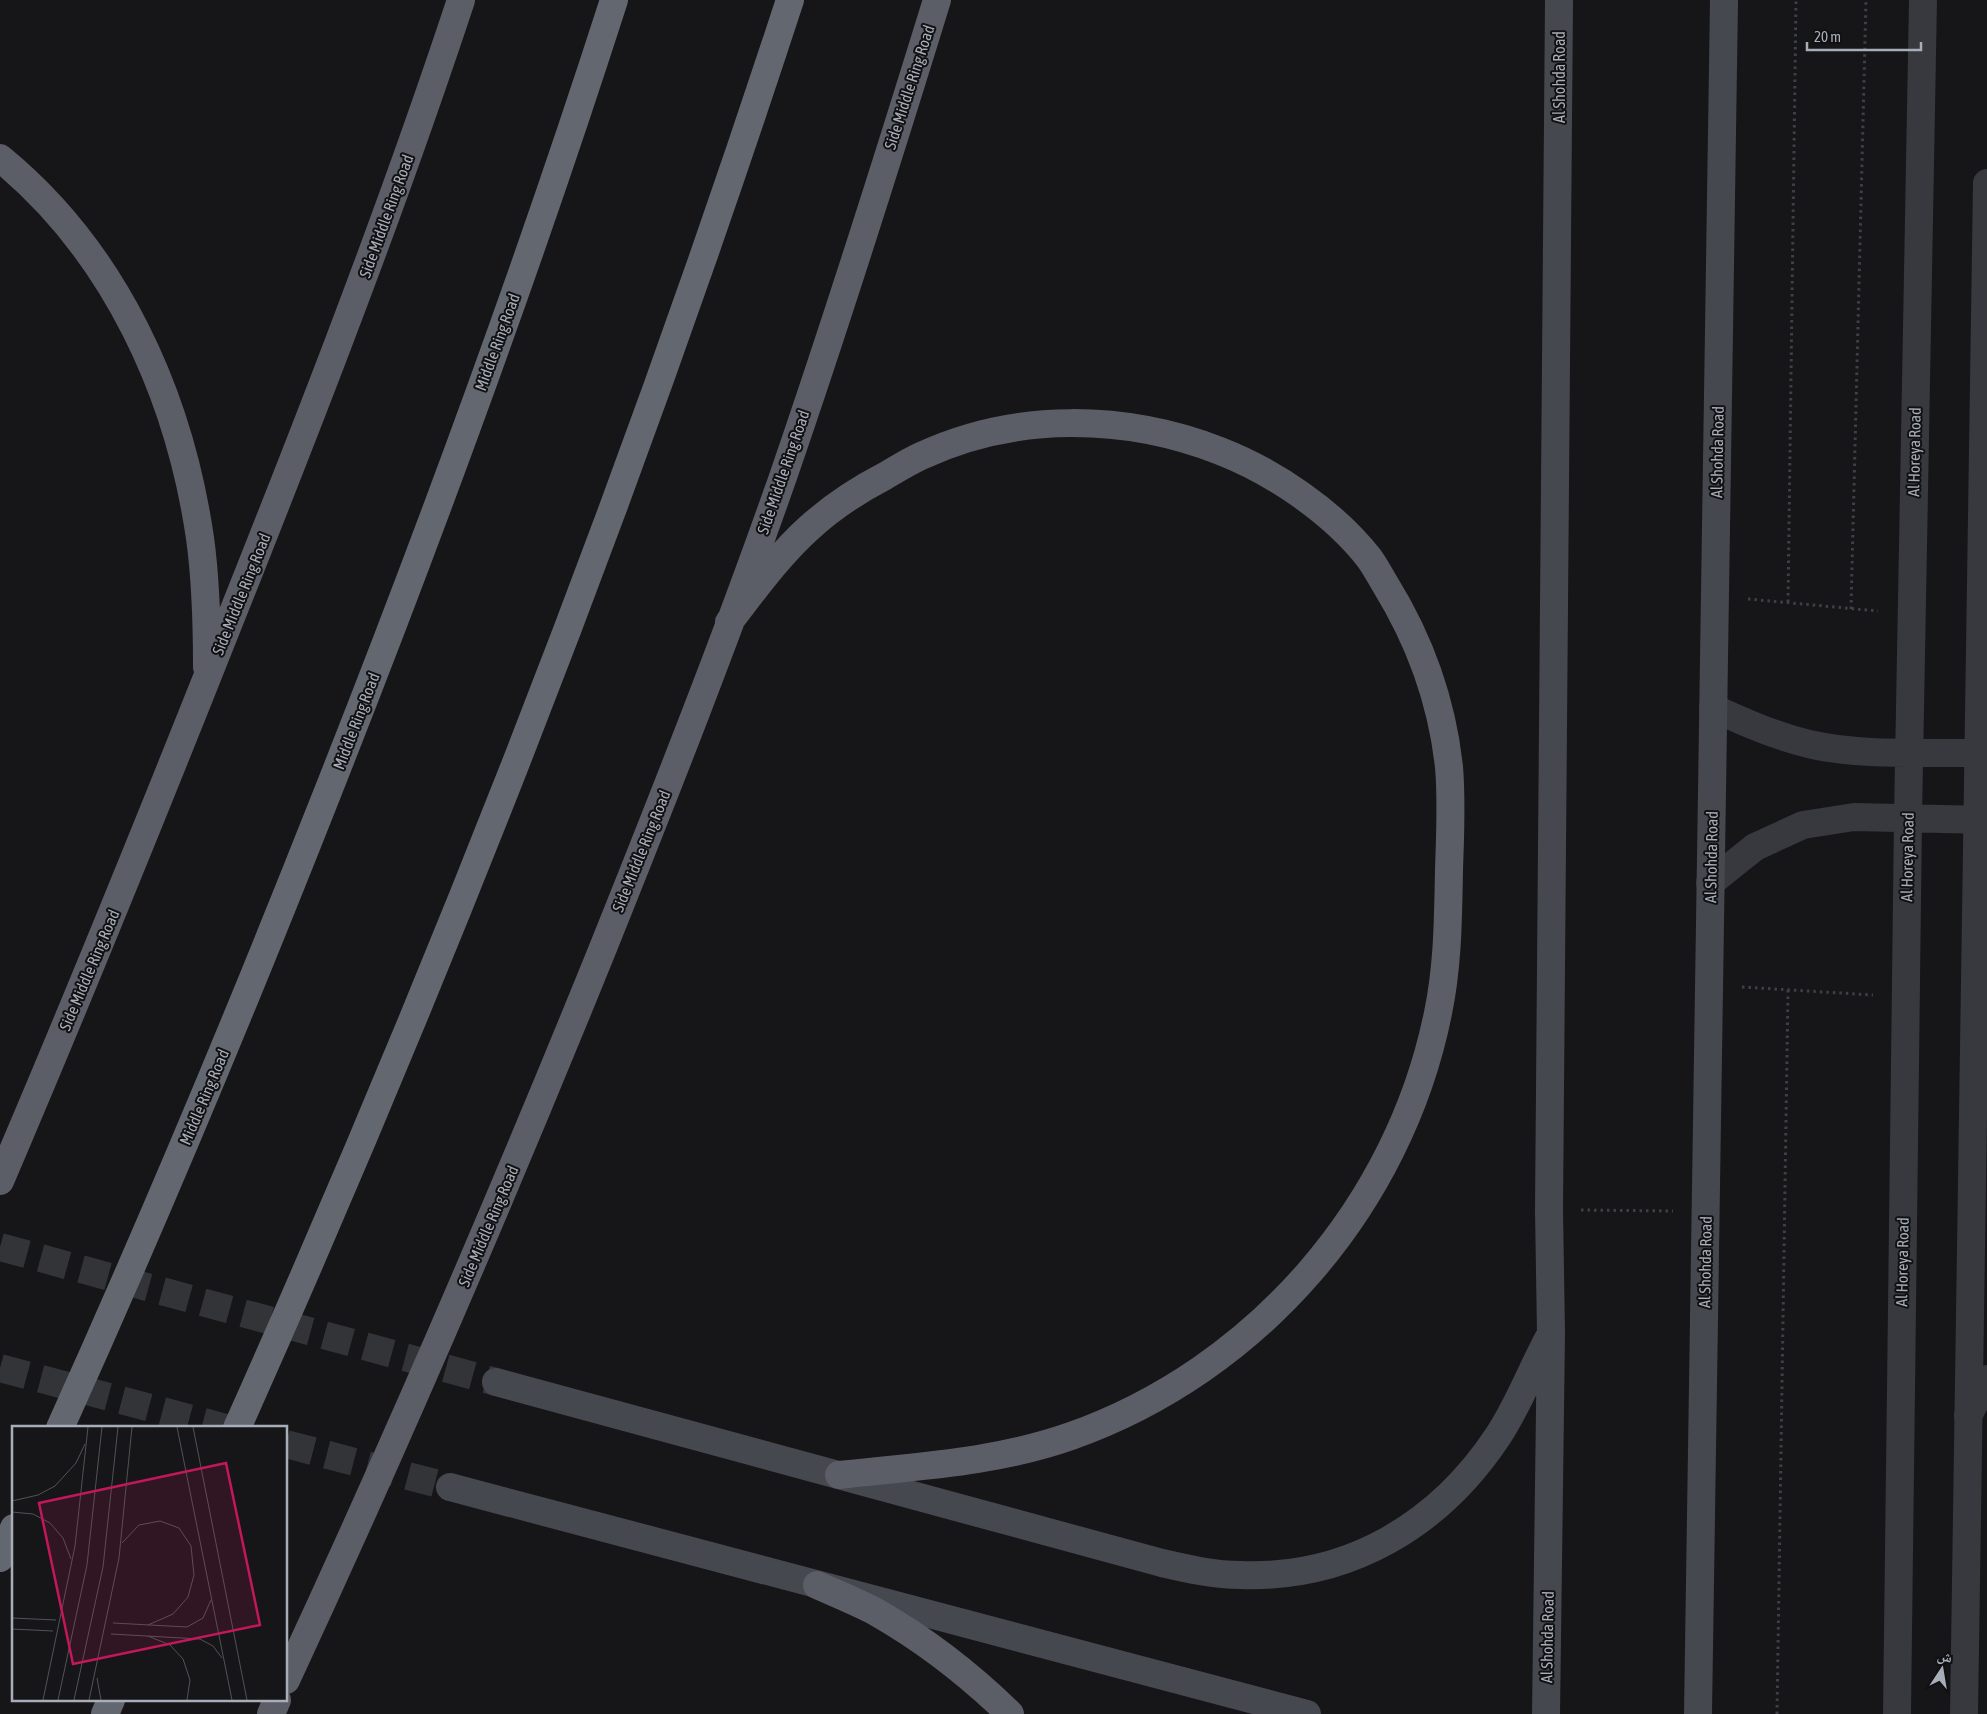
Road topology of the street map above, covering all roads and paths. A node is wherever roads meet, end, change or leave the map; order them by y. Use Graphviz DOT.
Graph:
graph roads {
  1 [pos="461,0"];
  2 [pos="614,0"];
  3 [pos="790,0"];
  4 [pos="937,0"];
  5 [pos="1559,0"];
  6 [pos="1724,0"];
  7 [pos="1796,0"];
  8 [pos="1866,0"];
  9 [pos="1923,0"];
  10 [pos="0,158"];
  11 [pos="1987,183"];
  12 [pos="1987,203"];
  13 [pos="1984,540"];
  14 [pos="1715,596"];
  15 [pos="1788,602"];
  16 [pos="1851,609"];
  17 [pos="1912,614"];
  18 [pos="729,622"];
  19 [pos="207,678"];
  20 [pos="1713,708"];
  21 [pos="1909,752"];
  22 [pos="1982,753"];
  23 [pos="1908,818"];
  24 [pos="1981,820"];
  25 [pos="1710,883"];
  26 [pos="1709,985"];
  27 [pos="1788,990"];
  28 [pos="1906,997"];
  29 [pos="1980,1030"];
  30 [pos="0,1181"];
  31 [pos="1549,1210"];
  32 [pos="1706,1211"];
  33 [pos="1551,1333"];
  34 [pos="1987,1379"];
  35 [pos="496,1382"];
  36 [pos="1968,1416"];
  37 [pos="61,1426"];
  38 [pos="238,1426"];
  39 [pos="839,1475"];
  40 [pos="450,1487"];
  41 [pos="12,1532"];
  42 [pos="0,1558"];
  43 [pos="817,1585"];
  44 [pos="288,1676"];
  45 [pos="111,1702"];
  46 [pos="276,1702"];
  47 [pos="105,1714"];
  48 [pos="271,1714"];
  49 [pos="1010,1714"];
  50 [pos="1307,1714"];
  51 [pos="1546,1714"];
  52 [pos="1698,1714"];
  53 [pos="1777,1714"];
  54 [pos="1897,1714"];
  55 [pos="1964,1714"];
  1 -- 19 [label="highway, Side Middle Ring Road"];
  2 -- 37 [label="highway, Middle Ring Road"];
  3 -- 38 [label="highway"];
  4 -- 18 [label="highway, Side Middle Ring Road"];
  5 -- 31 [label="main road, Al Shohda Road"];
  6 -- 14 [label="main road, Al Shohda Road"];
  7 -- 15 [label="path"];
  8 -- 16 [label="path"];
  9 -- 17 [label="street, Al Horeya Road"];
  10 -- 19 [label="highway"];
  11 -- 12 [label="street"];
  12 -- 13 [label="street"];
  13 -- 22 [label="street"];
  14 -- 15 [label="path"];
  14 -- 20 [label="main road, Al Shohda Road"];
  15 -- 16 [label="path"];
  16 -- 17 [label="path"];
  17 -- 21 [label="street, Al Horeya Road"];
  18 -- 39 [label="highway"];
  18 -- 44 [label="highway, Side Middle Ring Road"];
  19 -- 30 [label="highway, Side Middle Ring Road"];
  20 -- 21 [label="street"];
  20 -- 25 [label="main road, Al Shohda Road"];
  21 -- 22 [label="street"];
  21 -- 23 [label="street, Al Horeya Road"];
  22 -- 24 [label="street"];
  23 -- 24 [label="street"];
  23 -- 25 [label="street"];
  23 -- 28 [label="street, Al Horeya Road"];
  24 -- 29 [label="street"];
  25 -- 26 [label="main road, Al Shohda Road"];
  26 -- 27 [label="path"];
  26 -- 32 [label="main road, Al Shohda Road"];
  27 -- 28 [label="path"];
  27 -- 53 [label="path"];
  28 -- 54 [label="street, Al Horeya Road"];
  29 -- 36 [label="street"];
  31 -- 32 [label="path"];
  31 -- 33 [label="main road, Al Shohda Road"];
  32 -- 52 [label="main road, Al Shohda Road"];
  33 -- 39 [label="main road"];
  33 -- 51 [label="main road, Al Shohda Road"];
  34 -- 36 [label="street"];
  35 -- 39 [label="main road"];
  36 -- 55 [label="street"];
  40 -- 43 [label="main road"];
  41 -- 42 [label="highway"];
  43 -- 49 [label="highway"];
  43 -- 50 [label="main road"];
  45 -- 47 [label="highway"];
  46 -- 48 [label="highway"];
}
